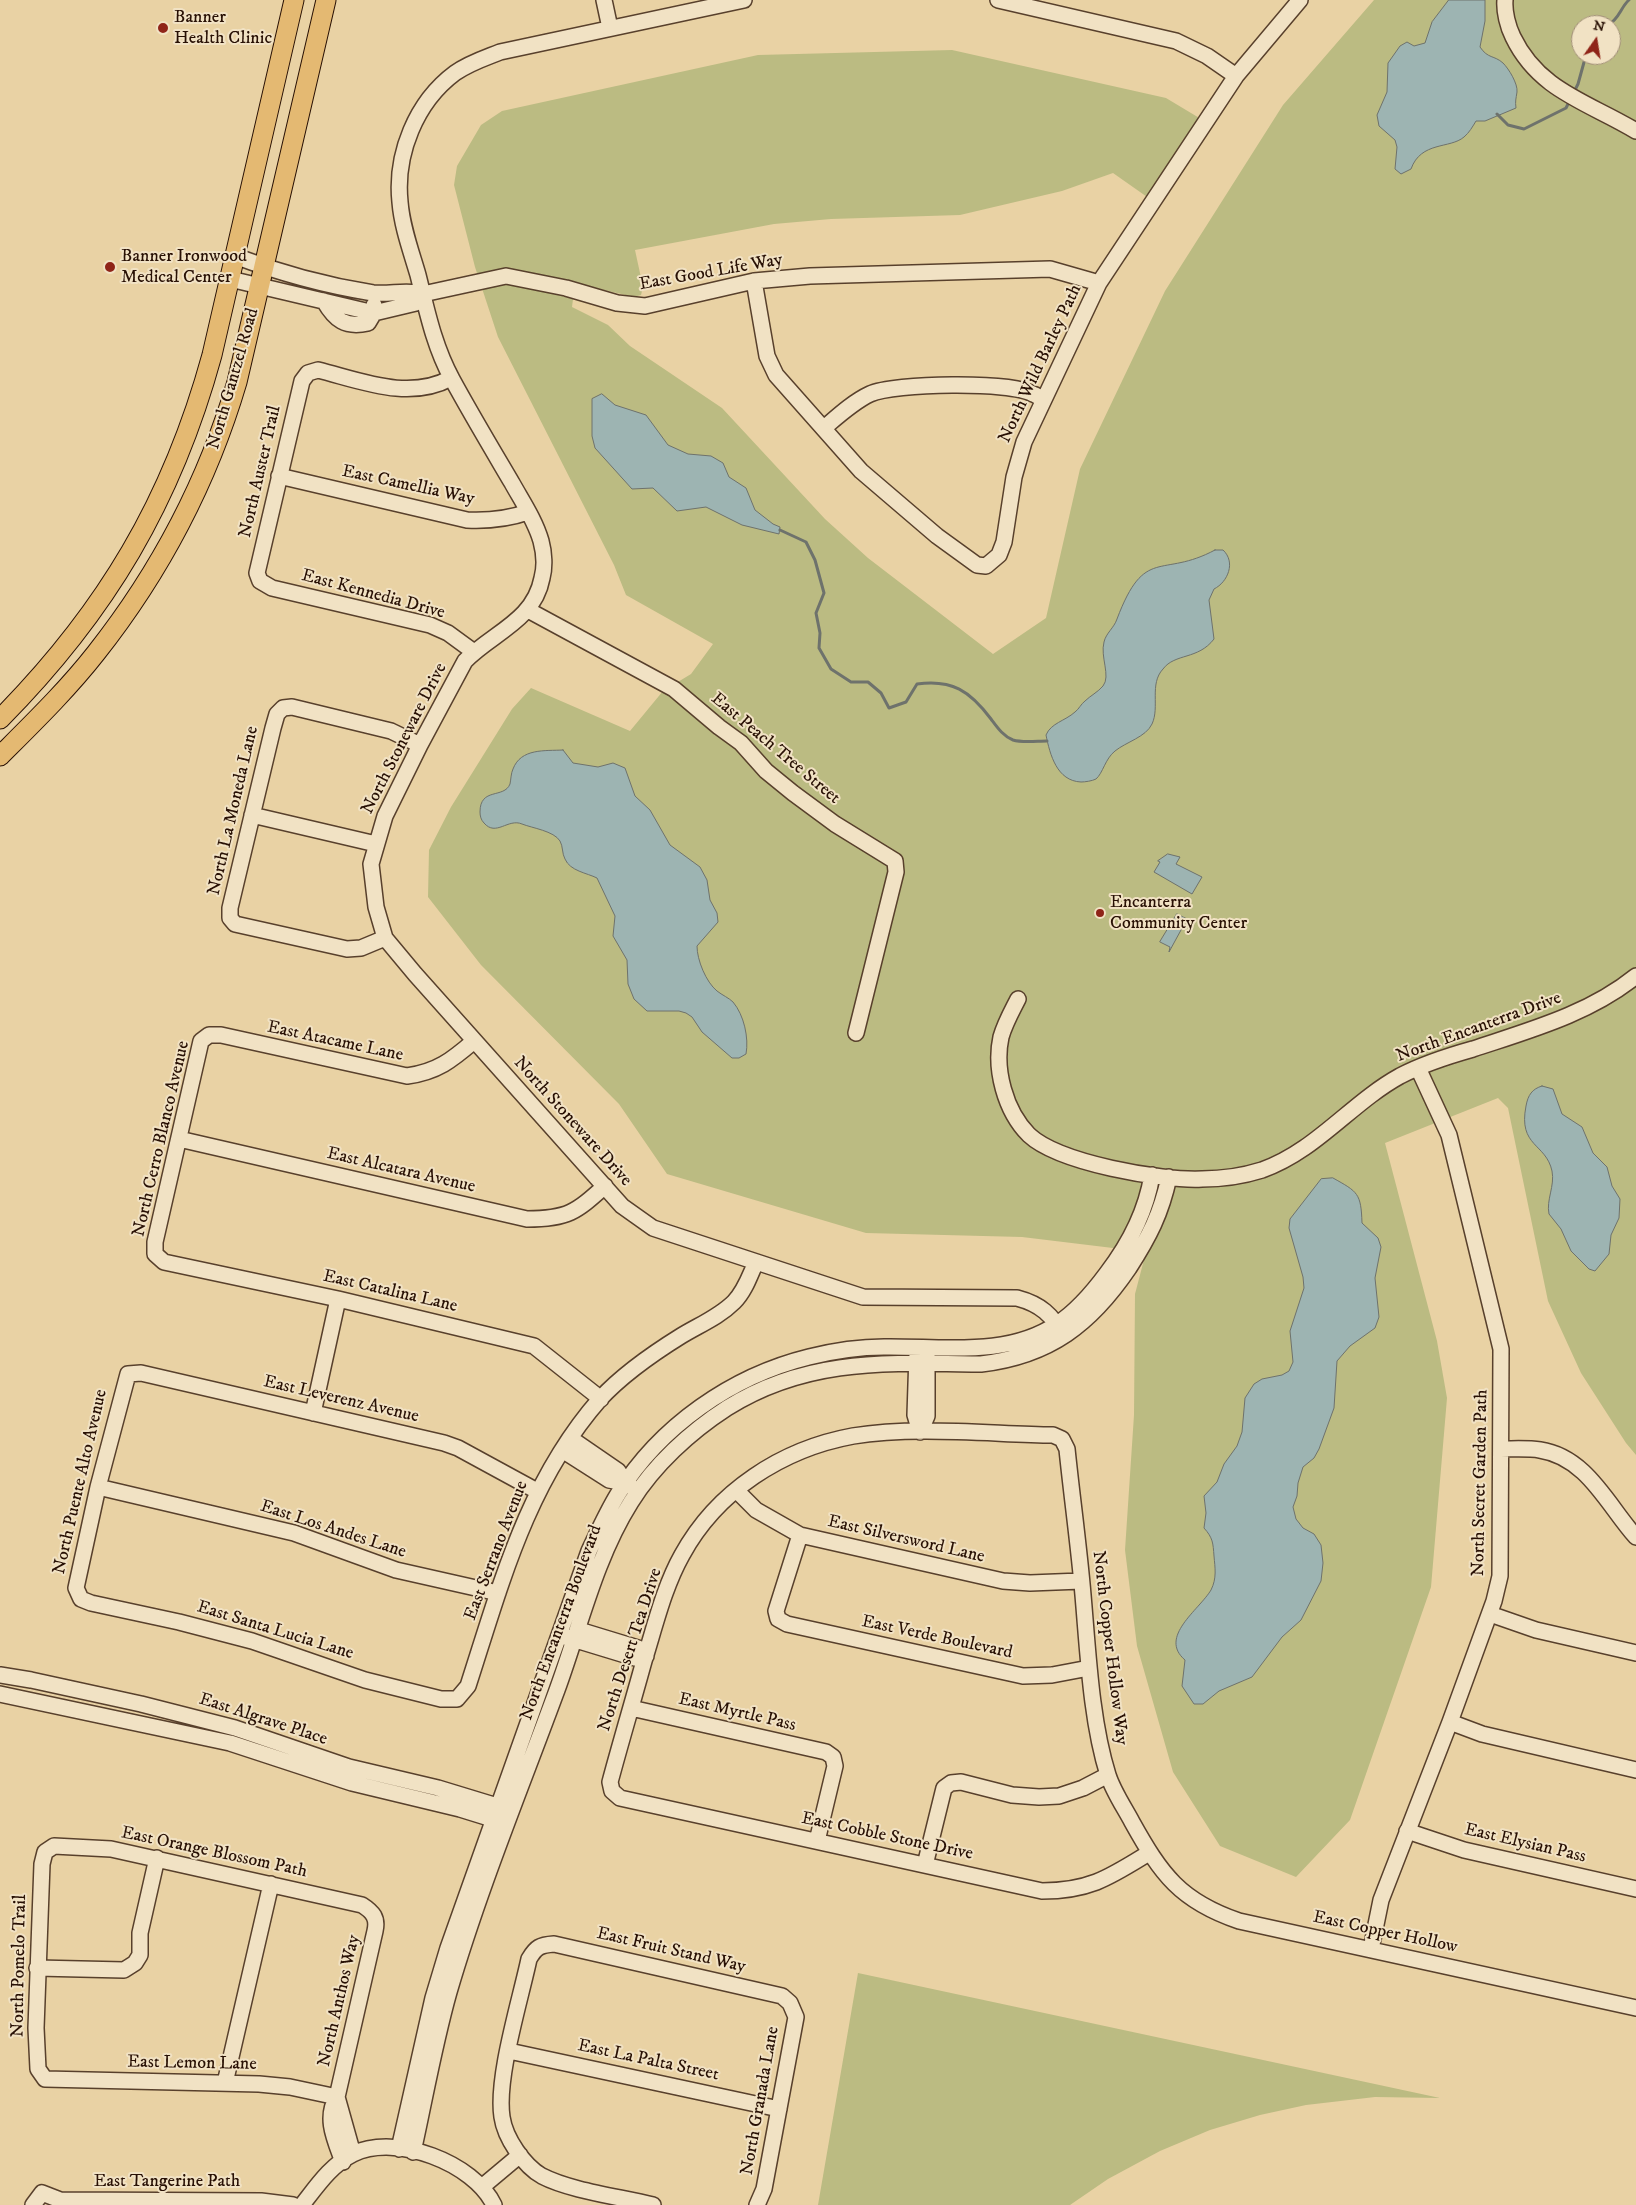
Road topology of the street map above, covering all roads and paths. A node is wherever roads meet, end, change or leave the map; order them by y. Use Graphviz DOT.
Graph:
graph roads {
  1 [pos="294,0"];
  2 [pos="326,0"];
  3 [pos="604,0"];
  4 [pos="744,0"];
  5 [pos="998,0"];
  6 [pos="1300,0"];
  7 [pos="1505,0"];
  8 [pos="1038,4"];
  9 [pos="610,28"];
  10 [pos="1236,76"];
  11 [pos="1636,131"];
  12 [pos="235,256"];
  13 [pos="262,276"];
  14 [pos="230,278"];
  15 [pos="754,281"];
  16 [pos="1099,283"];
  17 [pos="374,293"];
  18 [pos="422,294"];
  19 [pos="374,313"];
  20 [pos="451,378"];
  21 [pos="1042,401"];
  22 [pos="824,428"];
  23 [pos="279,476"];
  24 [pos="528,512"];
  25 [pos="260,581"];
  26 [pos="528,610"];
  27 [pos="474,652"];
  28 [pos="0,719"];
  29 [pos="420,745"];
  30 [pos="0,756"];
  31 [pos="252,815"];
  32 [pos="376,844"];
  33 [pos="385,938"];
  34 [pos="1636,976"];
  35 [pos="1018,999"];
  36 [pos="856,1033"];
  37 [pos="209,1035"];
  38 [pos="474,1041"];
  39 [pos="1418,1068"];
  40 [pos="179,1139"];
  41 [pos="1152,1175"];
  42 [pos="1169,1178"];
  43 [pos="605,1186"];
  44 [pos="155,1254"];
  45 [pos="756,1262"];
  46 [pos="338,1299"];
  47 [pos="1060,1330"];
  48 [pos="922,1348"];
  49 [pos="922,1364"];
  50 [pos="128,1374"];
  51 [pos="601,1399"];
  52 [pos="313,1413"];
  53 [pos="920,1432"];
  54 [pos="1062,1439"];
  55 [pos="566,1444"];
  56 [pos="1501,1449"];
  57 [pos="98,1487"];
  58 [pos="632,1487"];
  59 [pos="736,1490"];
  60 [pos="537,1491"];
  61 [pos="800,1535"];
  62 [pos="1636,1537"];
  63 [pos="1081,1581"];
  64 [pos="498,1593"];
  65 [pos="81,1600"];
  66 [pos="1490,1614"];
  67 [pos="562,1630"];
  68 [pos="577,1635"];
  69 [pos="1636,1653"];
  70 [pos="646,1656"];
  71 [pos="1089,1668"];
  72 [pos="0,1675"];
  73 [pos="0,1694"];
  74 [pos="109,1697"];
  75 [pos="457,1699"];
  76 [pos="631,1708"];
  77 [pos="106,1719"];
  78 [pos="1450,1722"];
  79 [pos="1636,1770"];
  80 [pos="1108,1775"];
  81 [pos="612,1791"];
  82 [pos="503,1815"];
  83 [pos="1407,1831"];
  84 [pos="817,1841"];
  85 [pos="45,1852"];
  86 [pos="1149,1853"];
  87 [pos="157,1858"];
  88 [pos="925,1865"];
  89 [pos="271,1884"];
  90 [pos="1636,1889"];
  91 [pos="373,1913"];
  92 [pos="1371,1948"];
  93 [pos="37,1968"];
  94 [pos="790,2003"];
  95 [pos="1636,2008"];
  96 [pos="509,2051"];
  97 [pos="45,2079"];
  98 [pos="226,2083"];
  99 [pos="337,2097"];
  100 [pos="779,2109"];
  101 [pos="410,2151"];
  102 [pos="520,2154"];
  103 [pos="348,2158"];
  104 [pos="483,2186"];
  105 [pos="38,2199"];
  106 [pos="293,2205"];
  107 [pos="302,2205"];
  108 [pos="494,2205"];
  109 [pos="653,2205"];
  110 [pos="757,2205"];
  1 -- 12 [label="main road, North Gantzel Road"];
  2 -- 13 [label="main road, North Gantzel Road"];
  3 -- 9 [label="street"];
  4 -- 9 [label="street, North Stoneware Drive"];
  5 -- 8 [label="street"];
  6 -- 10 [label="street, North Wild Barley Path"];
  7 -- 11 [label="street"];
  8 -- 10 [label="street"];
  9 -- 18 [label="street, North Stoneware Drive"];
  10 -- 16 [label="street, North Wild Barley Path"];
  12 -- 13 [label="street, East Good Life Way"];
  12 -- 14 [label="main road, North Gantzel Road"];
  13 -- 14 [label="street, East Good Life Way"];
  13 -- 17 [label="street, East Good Life Way"];
  13 -- 19 [label="street, East Good Life Way"];
  13 -- 30 [label="main road, North Gantzel Road"];
  14 -- 28 [label="main road, North Gantzel Road"];
  15 -- 16 [label="street, East Good Life Way"];
  15 -- 18 [label="street, East Good Life Way"];
  15 -- 22 [label="street, North Wild Barley Path"];
  16 -- 21 [label="street, North Wild Barley Path"];
  17 -- 18 [label="street, East Good Life Way"];
  17 -- 19 [label="street"];
  18 -- 19 [label="street, East Good Life Way"];
  18 -- 20 [label="street, North Stoneware Drive"];
  20 -- 23 [label="street, North Auster Trail"];
  20 -- 24 [label="street, North Stoneware Drive"];
  21 -- 22 [label="street"];
  21 -- 22 [label="street, North Wild Barley Path"];
  23 -- 24 [label="street, East Camellia Way"];
  23 -- 25 [label="street, North Auster Trail"];
  24 -- 26 [label="street, North Stoneware Drive"];
  25 -- 27 [label="street, East Kennedia Drive"];
  26 -- 27 [label="street, North Stoneware Drive"];
  26 -- 36 [label="street, East Peach Tree Street"];
  27 -- 29 [label="street, North Stoneware Drive"];
  29 -- 31 [label="street, North La Moneda Lane"];
  29 -- 32 [label="street, North Stoneware Drive"];
  31 -- 32 [label="street"];
  31 -- 33 [label="street, North La Moneda Lane"];
  32 -- 33 [label="street, North Stoneware Drive"];
  33 -- 38 [label="street, North Stoneware Drive"];
  34 -- 39 [label="street, North Encanterra Drive"];
  35 -- 41 [label="street, North Encanterra Drive"];
  37 -- 38 [label="street, East Atacame Lane"];
  37 -- 40 [label="street, North Cerro Blanco Avenue"];
  38 -- 43 [label="street, North Stoneware Drive"];
  39 -- 42 [label="street, North Encanterra Drive"];
  39 -- 56 [label="street, North Secret Garden Path"];
  40 -- 43 [label="street, East Alcatara Avenue"];
  40 -- 44 [label="street, North Cerro Blanco Avenue"];
  41 -- 42 [label="street, North Encanterra Drive"];
  41 -- 47 [label="street, North Encanterra Boulevard"];
  42 -- 47 [label="street, North Encanterra Boulevard"];
  43 -- 45 [label="street, North Stoneware Drive"];
  44 -- 46 [label="street, East Catalina Lane"];
  45 -- 47 [label="street, North Stoneware Drive"];
  45 -- 51 [label="street, East Serrano Avenue"];
  46 -- 51 [label="street, East Catalina Lane"];
  46 -- 52 [label="street"];
  47 -- 48 [label="street, North Encanterra Boulevard"];
  47 -- 49 [label="street, North Encanterra Boulevard"];
  48 -- 49 [label="street"];
  48 -- 58 [label="street, North Encanterra Boulevard"];
  49 -- 53 [label="street"];
  49 -- 58 [label="street, North Encanterra Boulevard"];
  50 -- 52 [label="street, East Leverenz Avenue"];
  50 -- 57 [label="street, North Puente Alto Avenue"];
  51 -- 55 [label="street, East Serrano Avenue"];
  52 -- 60 [label="street, East Leverenz Avenue"];
  53 -- 54 [label="street, North Desert Tea Drive"];
  53 -- 59 [label="street, North Desert Tea Drive"];
  54 -- 63 [label="street, North Copper Hollow Way"];
  55 -- 58 [label="street"];
  55 -- 60 [label="street, East Serrano Avenue"];
  56 -- 62 [label="street"];
  56 -- 66 [label="street, North Secret Garden Path"];
  57 -- 64 [label="street, East Los Andes Lane"];
  57 -- 65 [label="street, North Puente Alto Avenue"];
  58 -- 67 [label="street, North Encanterra Boulevard"];
  58 -- 68 [label="street, North Encanterra Boulevard"];
  59 -- 61 [label="street, East Silversword Lane"];
  59 -- 70 [label="street, North Desert Tea Drive"];
  60 -- 64 [label="street, East Serrano Avenue"];
  61 -- 63 [label="street, East Silversword Lane"];
  61 -- 71 [label="street, East Verde Boulevard"];
  63 -- 71 [label="street, North Copper Hollow Way"];
  64 -- 75 [label="street, East Serrano Avenue"];
  65 -- 75 [label="street, East Santa Lucia Lane"];
  66 -- 69 [label="street"];
  66 -- 78 [label="street, North Secret Garden Path"];
  67 -- 68 [label="street"];
  67 -- 82 [label="street, North Encanterra Boulevard"];
  68 -- 70 [label="street"];
  68 -- 82 [label="street, North Encanterra Boulevard"];
  70 -- 76 [label="street, North Desert Tea Drive"];
  71 -- 80 [label="street, North Copper Hollow Way"];
  72 -- 74 [label="street, East Algrave Place"];
  73 -- 77 [label="street, East Algrave Place"];
  74 -- 77 [label="street"];
  74 -- 82 [label="street, East Algrave Place"];
  76 -- 81 [label="street, North Desert Tea Drive"];
  76 -- 84 [label="street, East Myrtle Pass"];
  77 -- 82 [label="street, East Algrave Place"];
  78 -- 79 [label="street"];
  78 -- 83 [label="street, North Secret Garden Path"];
  80 -- 86 [label="street, North Copper Hollow Way"];
  80 -- 88 [label="street"];
  81 -- 84 [label="street, East Cobble Stone Drive"];
  82 -- 101 [label="street, North Encanterra Boulevard"];
  83 -- 90 [label="street, East Elysian Pass"];
  83 -- 92 [label="street, North Secret Garden Path"];
  84 -- 88 [label="street, East Cobble Stone Drive"];
  85 -- 87 [label="street, East Orange Blossom Path"];
  85 -- 93 [label="street, North Pomelo Trail"];
  86 -- 88 [label="street, East Cobble Stone Drive"];
  86 -- 92 [label="street, East Copper Hollow"];
  87 -- 89 [label="street, East Orange Blossom Path"];
  87 -- 93 [label="street"];
  89 -- 91 [label="street, East Orange Blossom Path"];
  89 -- 98 [label="street"];
  91 -- 99 [label="street, North Anthos Way"];
  92 -- 95 [label="street, East Copper Hollow"];
  93 -- 97 [label="street, North Pomelo Trail"];
  94 -- 96 [label="street, East Fruit Stand Way"];
  94 -- 100 [label="street, North Granada Lane"];
  96 -- 100 [label="street, East La Palta Street"];
  96 -- 102 [label="street"];
  97 -- 98 [label="street, East Lemon Lane"];
  98 -- 99 [label="street, East Lemon Lane"];
  99 -- 103 [label="street, North Anthos Way"];
  100 -- 110 [label="street, North Granada Lane"];
  101 -- 103 [label="street"];
  101 -- 104 [label="street"];
  102 -- 104 [label="street"];
  102 -- 109 [label="street"];
  103 -- 107 [label="street"];
  104 -- 108 [label="street"];
  105 -- 106 [label="street, East Tangerine Path"];
}
